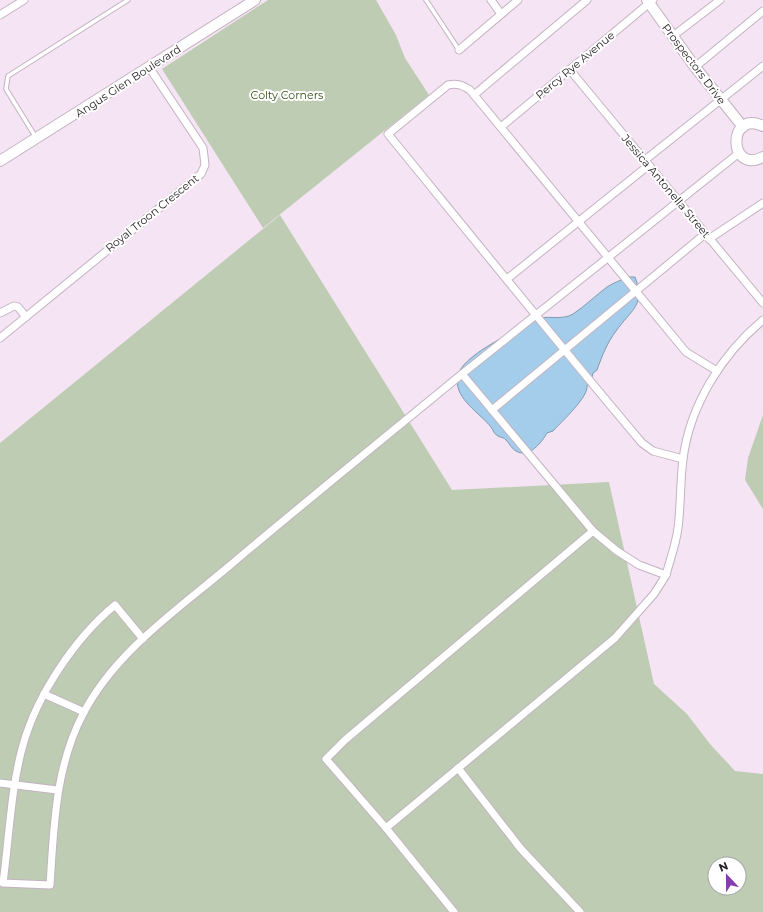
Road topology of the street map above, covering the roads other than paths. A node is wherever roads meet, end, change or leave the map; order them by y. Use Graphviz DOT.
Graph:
graph roads {
  1 [pos="24,0"];
  2 [pos="128,0"];
  3 [pos="255,0"];
  4 [pos="426,0"];
  5 [pos="491,0"];
  6 [pos="518,0"];
  7 [pos="586,0"];
  8 [pos="720,0"];
  9 [pos="650,1"];
  10 [pos="243,3"];
  11 [pos="763,11"];
  12 [pos="501,14"];
  13 [pos="0,15"];
  14 [pos="673,36"];
  15 [pos="459,50"];
  16 [pos="763,66"];
  17 [pos="149,67"];
  18 [pos="695,67"];
  19 [pos="570,70"];
  20 [pos="474,95"];
  21 [pos="721,99"];
  22 [pos="763,126"];
  23 [pos="501,127"];
  24 [pos="743,127"];
  25 [pos="37,139"];
  26 [pos="739,153"];
  27 [pos="763,157"];
  28 [pos="0,161"];
  29 [pos="647,163"];
  30 [pos="679,201"];
  31 [pos="763,203"];
  32 [pos="578,221"];
  33 [pos="707,236"];
  34 [pos="607,258"];
  35 [pos="507,279"];
  36 [pos="636,292"];
  37 [pos="763,303"];
  38 [pos="0,313"];
  39 [pos="536,314"];
  40 [pos="26,317"];
  41 [pos="763,320"];
  42 [pos="0,338"];
  43 [pos="564,351"];
  44 [pos="717,371"];
  45 [pos="462,374"];
  46 [pos="492,410"];
  47 [pos="683,459"];
  48 [pos="593,530"];
  49 [pos="666,576"];
  50 [pos="143,639"];
  51 [pos="44,694"];
  52 [pos="84,712"];
  53 [pos="458,768"];
  54 [pos="0,783"];
  55 [pos="15,785"];
  56 [pos="57,790"];
  57 [pos="386,828"];
  58 [pos="454,912"];
  59 [pos="580,912"];
  1 -- 13 [label="street"];
  2 -- 25 [label="lane"];
  3 -- 10 [label="street, Angus Glen Boulevard"];
  4 -- 15 [label="lane"];
  5 -- 12 [label="street"];
  6 -- 12 [label="street"];
  7 -- 20 [label="street"];
  8 -- 14 [label="street"];
  9 -- 14 [label="street, Prospectors Drive"];
  9 -- 19 [label="street, Percy Rye Avenue"];
  10 -- 17 [label="street, Angus Glen Boulevard"];
  11 -- 18 [label="street"];
  12 -- 15 [label="street"];
  14 -- 18 [label="street, Prospectors Drive"];
  16 -- 21 [label="street"];
  17 -- 25 [label="street, Angus Glen Boulevard"];
  17 -- 40 [label="street, Royal Troon Crescent"];
  18 -- 21 [label="street, Prospectors Drive"];
  19 -- 23 [label="street, Percy Rye Avenue"];
  19 -- 29 [label="street, Jessica Antonella Street"];
  20 -- 23 [label="street"];
  20 -- 35 [label="street"];
  21 -- 24 [label="street, Prospectors Drive"];
  21 -- 29 [label="street"];
  22 -- 24 [label="street"];
  23 -- 32 [label="street"];
  24 -- 26 [label="street"];
  25 -- 28 [label="street, Angus Glen Boulevard"];
  26 -- 27 [label="street"];
  26 -- 30 [label="street"];
  29 -- 30 [label="street, Jessica Antonella Street"];
  29 -- 32 [label="street"];
  30 -- 33 [label="street, Jessica Antonella Street"];
  30 -- 34 [label="street"];
  31 -- 33 [label="street"];
  32 -- 34 [label="street"];
  32 -- 35 [label="street"];
  33 -- 36 [label="street"];
  33 -- 37 [label="street, Jessica Antonella Street"];
  34 -- 36 [label="street"];
  34 -- 39 [label="street"];
  35 -- 39 [label="street"];
  36 -- 43 [label="street"];
  36 -- 44 [label="street"];
  38 -- 40 [label="street"];
  39 -- 43 [label="street"];
  39 -- 45 [label="street"];
  40 -- 42 [label="street, Royal Troon Crescent"];
  41 -- 44 [label="street"];
  43 -- 46 [label="street"];
  43 -- 47 [label="street"];
  44 -- 47 [label="street"];
  45 -- 46 [label="street"];
  45 -- 50 [label="street"];
  46 -- 48 [label="street"];
  47 -- 49 [label="street"];
  48 -- 49 [label="street"];
  48 -- 57 [label="street"];
  49 -- 53 [label="street"];
  50 -- 51 [label="street"];
  50 -- 52 [label="street"];
  51 -- 52 [label="street"];
  51 -- 55 [label="street"];
  52 -- 56 [label="street"];
  53 -- 57 [label="street"];
  53 -- 59 [label="street"];
  54 -- 55 [label="street"];
  55 -- 56 [label="street"];
  55 -- 56 [label="street"];
  57 -- 58 [label="street"];
}
